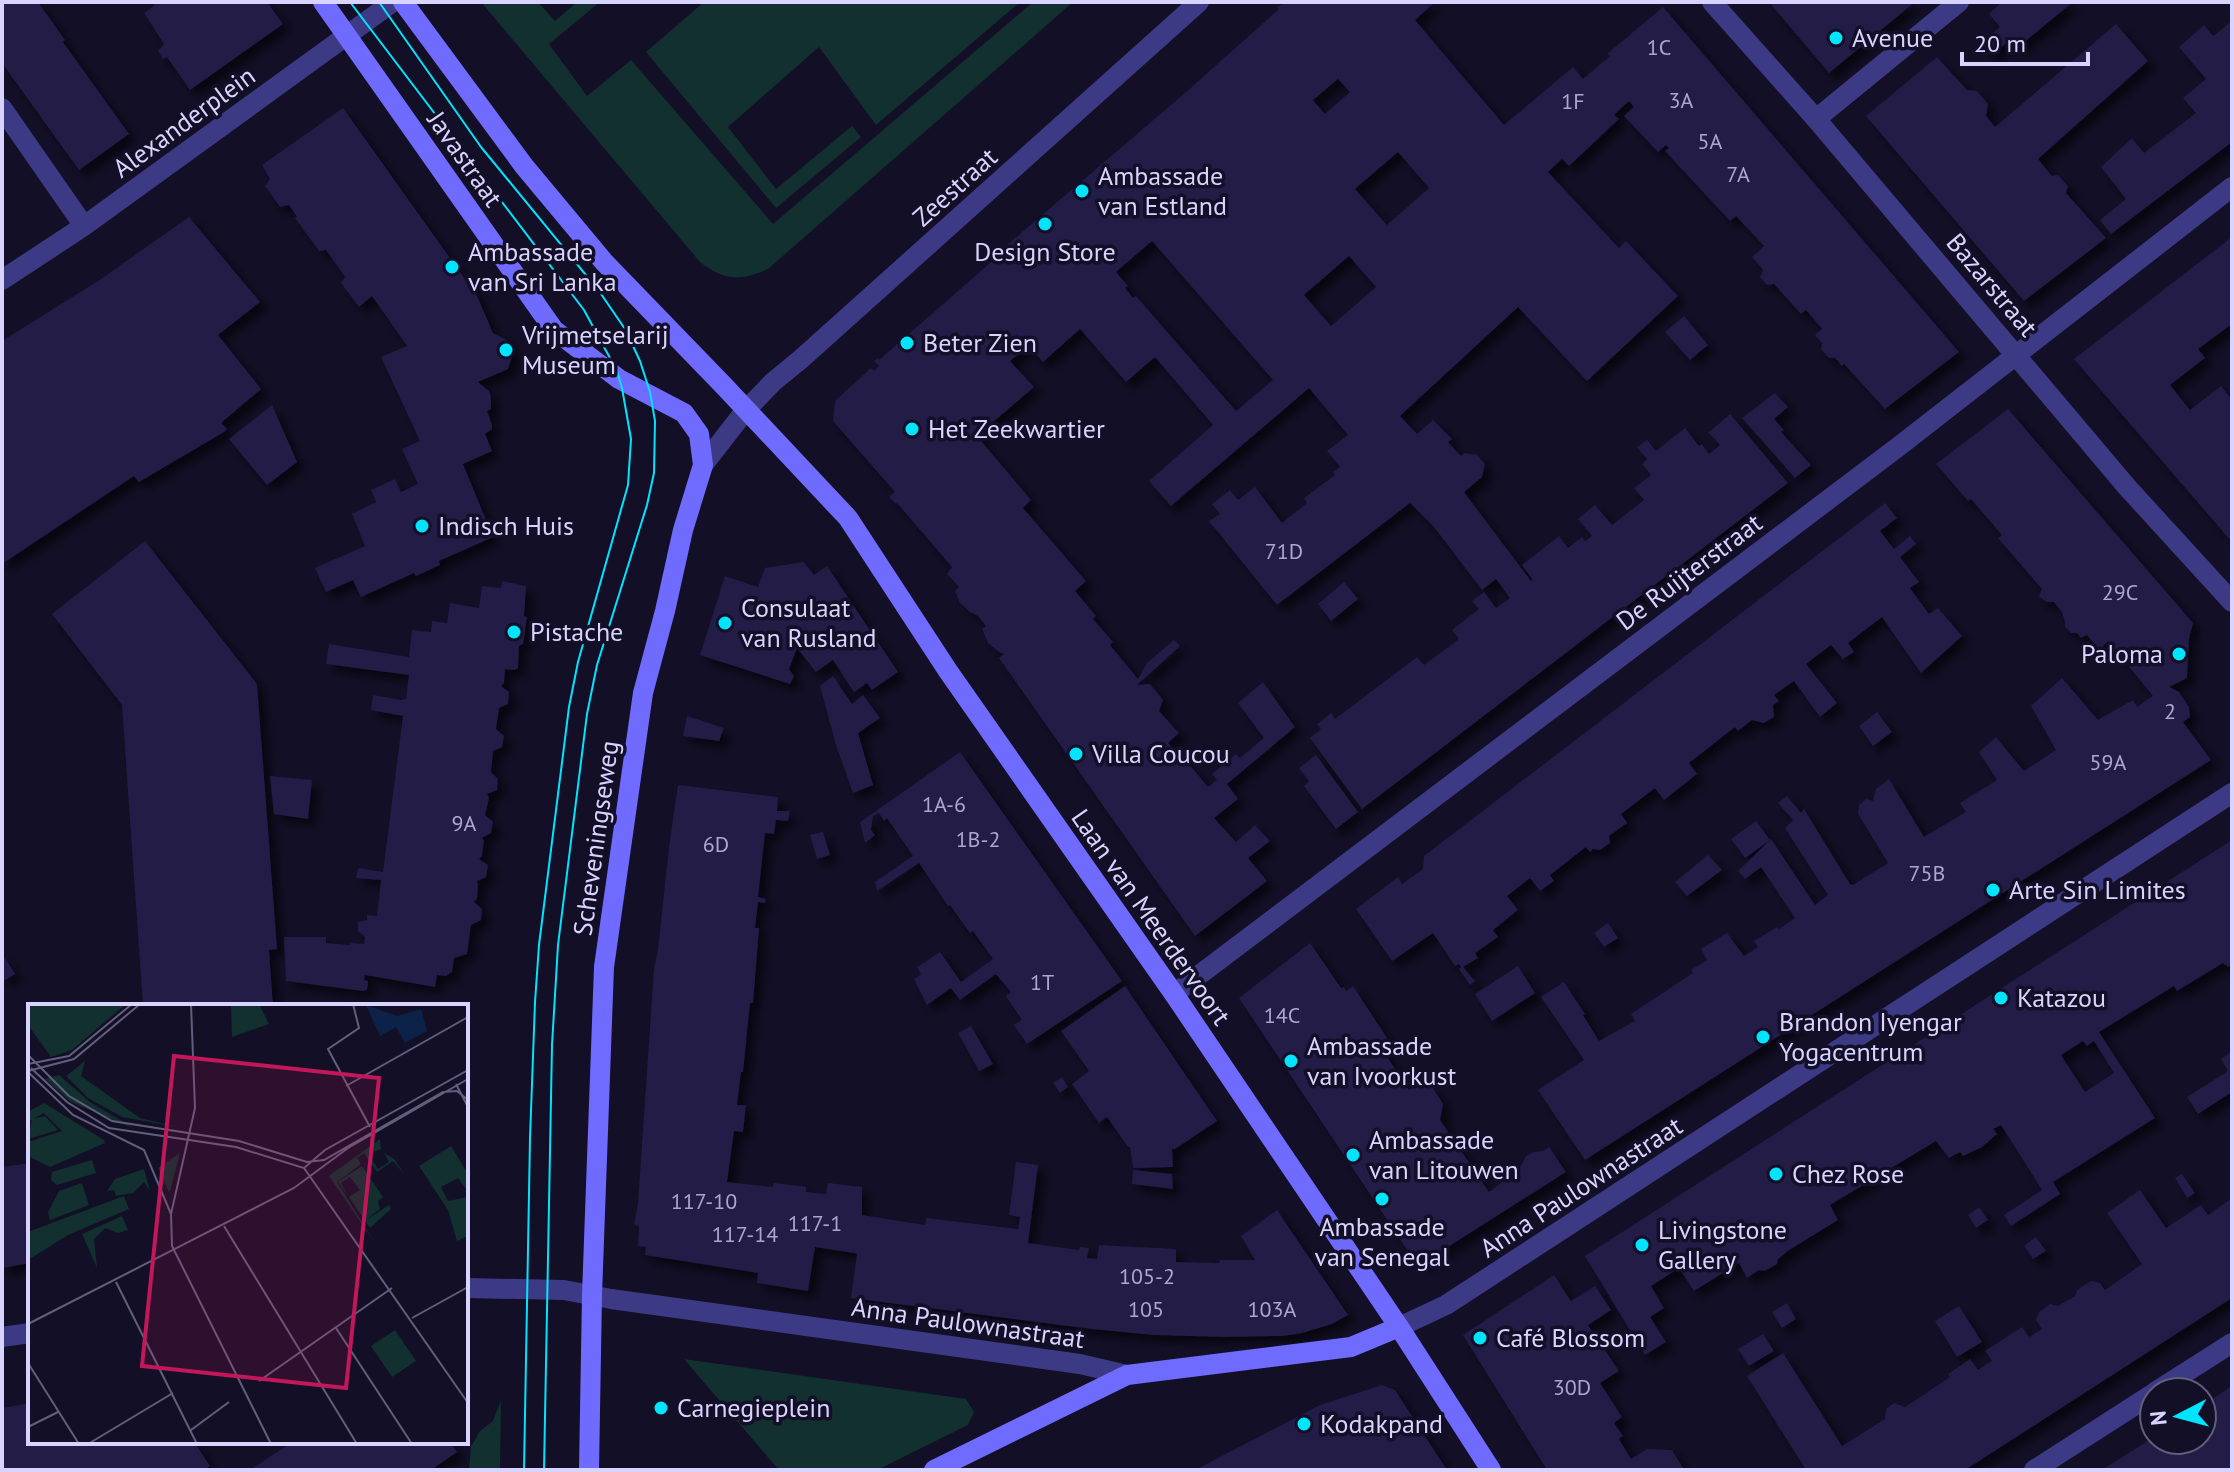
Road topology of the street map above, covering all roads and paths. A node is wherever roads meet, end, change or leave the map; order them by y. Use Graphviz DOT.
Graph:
graph roads {
  1 [pos="323,2"];
  2 [pos="393,2"];
  3 [pos="403,2"];
  4 [pos="1199,2"];
  5 [pos="1712,2"];
  6 [pos="1959,2"];
  7 [pos="347,36"];
  8 [pos="2,108"];
  9 [pos="1816,119"];
  10 [pos="2232,187"];
  11 [pos="84,226"];
  12 [pos="2,280"];
  13 [pos="2016,354"];
  14 [pos="745,411"];
  15 [pos="703,465"];
  16 [pos="2232,602"];
  17 [pos="2232,793"];
  18 [pos="1174,994"];
  19 [pos="468,1288"];
  20 [pos="592,1295"];
  21 [pos="1399,1327"];
  22 [pos="28,1333"];
  23 [pos="2,1337"];
  24 [pos="2232,1343"];
  25 [pos="1127,1375"];
  26 [pos="2180,1376"];
  27 [pos="2138,1403"];
  28 [pos="589,1470"];
  29 [pos="934,1470"];
  30 [pos="1491,1470"];
  31 [pos="2034,1470"];
  1 -- 7 [label="street, Javastraat"];
  2 -- 7 [label="street, Alexanderplein"];
  3 -- 14 [label="street, Javastraat"];
  4 -- 14 [label="street, Zeestraat"];
  5 -- 9 [label="street, Bazarstraat"];
  6 -- 9 [label="street"];
  7 -- 11 [label="street, Alexanderplein"];
  7 -- 15 [label="street, Javastraat"];
  8 -- 11 [label="street"];
  9 -- 13 [label="street, Bazarstraat"];
  10 -- 13 [label="street, De Ruijterstraat"];
  11 -- 12 [label="street, Alexanderplein"];
  13 -- 16 [label="street, Bazarstraat"];
  13 -- 18 [label="street, De Ruijterstraat"];
  14 -- 15 [label="street, Scheveningseweg"];
  14 -- 18 [label="street, Laan van Meerdervoort"];
  15 -- 20 [label="street, Scheveningseweg"];
  17 -- 21 [label="street, Anna Paulownastraat"];
  18 -- 21 [label="street, Laan van Meerdervoort"];
  19 -- 20 [label="street, Anna Paulownastraat"];
  20 -- 25 [label="street, Anna Paulownastraat"];
  20 -- 28 [label="street"];
  21 -- 25 [label="street, Anna Paulownastraat"];
  21 -- 30 [label="street, Laan van Meerdervoort"];
  22 -- 23 [label="street"];
  24 -- 26 [label="street"];
  25 -- 29 [label="street"];
  27 -- 31 [label="street"];
}
